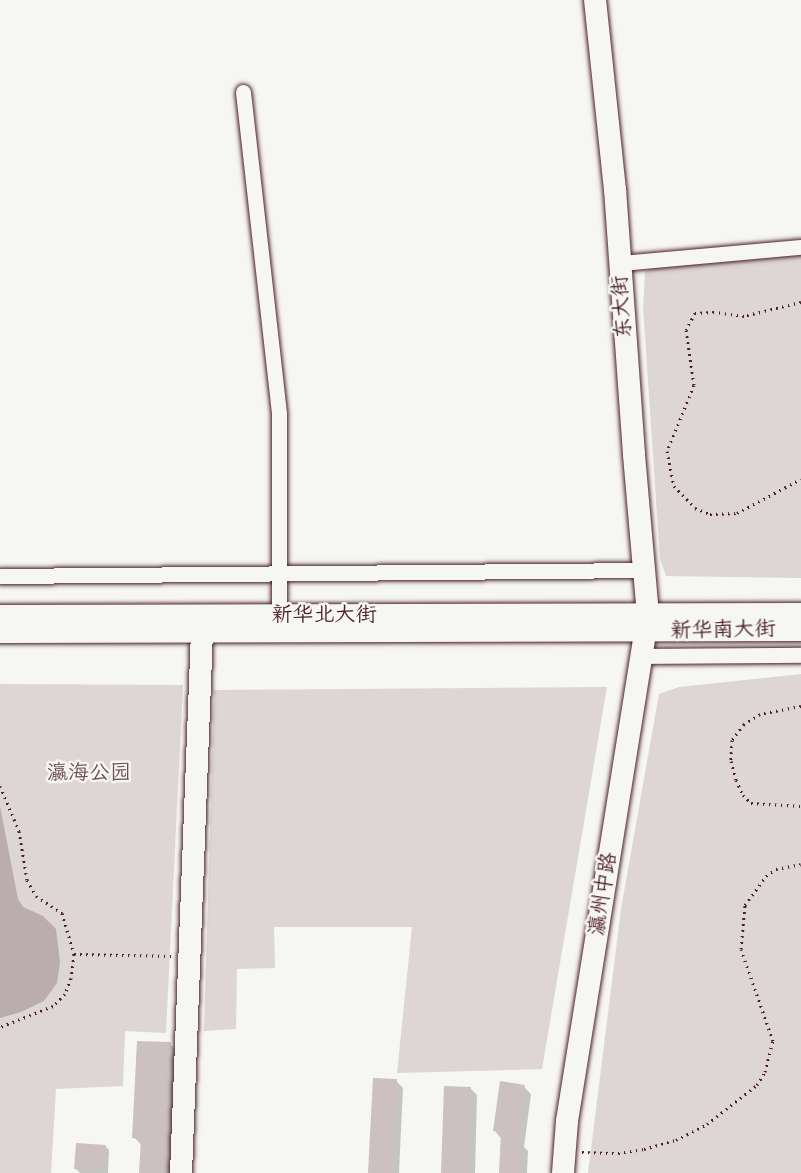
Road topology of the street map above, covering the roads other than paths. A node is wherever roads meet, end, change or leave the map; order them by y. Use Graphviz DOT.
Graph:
graph roads {
  1 [pos="595,0"];
  2 [pos="243,92"];
  3 [pos="801,247"];
  4 [pos="620,263"];
  5 [pos="644,570"];
  6 [pos="280,573"];
  7 [pos="0,576"];
  8 [pos="801,614"];
  9 [pos="0,616"];
  10 [pos="279,616"];
  11 [pos="647,623"];
  12 [pos="801,630"];
  13 [pos="0,632"];
  14 [pos="202,632"];
  15 [pos="801,655"];
  16 [pos="642,656"];
  17 [pos="564,1162"];
  18 [pos="181,1173"];
  1 -- 4 [label="main road, 东大街"];
  2 -- 6 [label="street"];
  3 -- 4 [label="street"];
  4 -- 5 [label="main road, 东大街"];
  5 -- 6 [label="street"];
  5 -- 11 [label="main road, 东大街"];
  6 -- 7 [label="street"];
  6 -- 10 [label="street"];
  8 -- 11 [label="main road, 新华南大街"];
  9 -- 10 [label="main road, 新华北大街"];
  10 -- 11 [label="main road, 新华北大街"];
  11 -- 12 [label="main road, 新华南大街"];
  11 -- 14 [label="main road, 新华北大街"];
  11 -- 16 [label="main road, 瀛州中路"];
  13 -- 14 [label="main road, 新华北大街"];
  14 -- 18 [label="main road"];
  15 -- 16 [label="street"];
  16 -- 17 [label="main road, 瀛州中路"];
}
